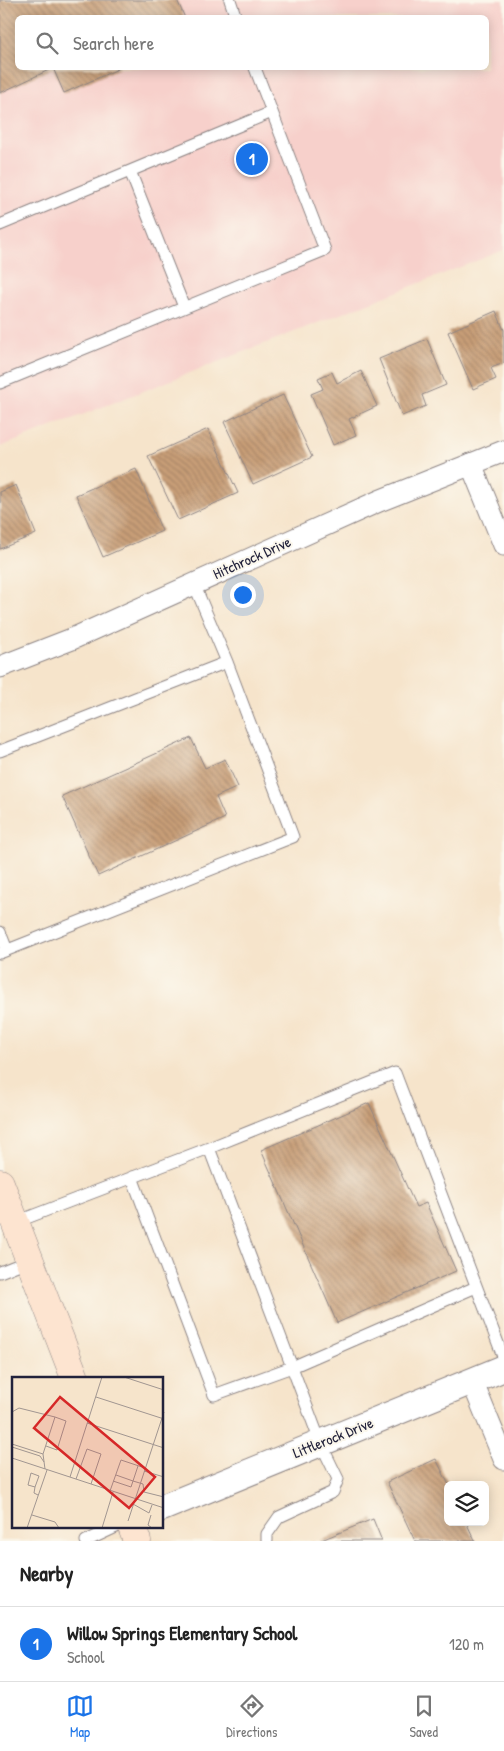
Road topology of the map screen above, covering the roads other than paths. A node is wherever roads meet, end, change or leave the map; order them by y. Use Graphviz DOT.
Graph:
graph roads {
  1 [pos="230,0"];
  2 [pos="235,15"];
  3 [pos="256,70"];
  4 [pos="272,112"];
  5 [pos="130,172"];
  6 [pos="0,225"];
  7 [pos="184,307"];
  8 [pos="0,383"];
  9 [pos="504,451"];
  10 [pos="472,464"];
  11 [pos="504,546"];
  12 [pos="194,584"];
  13 [pos="227,662"];
  14 [pos="0,667"];
  15 [pos="0,751"];
  16 [pos="0,932"];
  17 [pos="4,951"];
  18 [pos="209,1148"];
  19 [pos="132,1177"];
  20 [pos="0,1183"];
  21 [pos="16,1222"];
  22 [pos="30,1260"];
  23 [pos="0,1272"];
  24 [pos="476,1287"];
  25 [pos="504,1359"];
  26 [pos="292,1366"];
  27 [pos="504,1368"];
  28 [pos="75,1377"];
  29 [pos="472,1381"];
  30 [pos="321,1444"];
  31 [pos="504,1459"];
  32 [pos="164,1507"];
  33 [pos="114,1528"];
  34 [pos="132,1528"];
  35 [pos="86,1541"];
  36 [pos="137,1541"];
  37 [pos="267,1541"];
  1 -- 2 [label="lane"];
  3 -- 4 [label="lane"];
  4 -- 5 [label="lane"];
  4 -- 7 [label="lane"];
  5 -- 6 [label="lane"];
  5 -- 7 [label="lane"];
  7 -- 8 [label="lane"];
  9 -- 10 [label="street, Hitchrock Drive"];
  10 -- 11 [label="street"];
  10 -- 12 [label="street, Hitchrock Drive"];
  12 -- 13 [label="lane"];
  12 -- 14 [label="street, Hitchrock Drive"];
  13 -- 15 [label="lane"];
  13 -- 17 [label="lane"];
  16 -- 17 [label="lane"];
  18 -- 19 [label="lane"];
  18 -- 24 [label="lane"];
  18 -- 26 [label="lane"];
  19 -- 21 [label="lane"];
  19 -- 26 [label="lane"];
  20 -- 21 [label="main road"];
  21 -- 22 [label="main road"];
  22 -- 23 [label="lane"];
  22 -- 28 [label="main road"];
  24 -- 25 [label="lane"];
  24 -- 26 [label="lane"];
  26 -- 30 [label="lane"];
  27 -- 29 [label="street, Littlerock Drive"];
  29 -- 30 [label="street, Littlerock Drive"];
  29 -- 31 [label="street"];
  30 -- 32 [label="street, Littlerock Drive"];
  30 -- 37 [label="lane"];
  33 -- 35 [label="lane"];
  34 -- 36 [label="main road"];
}
